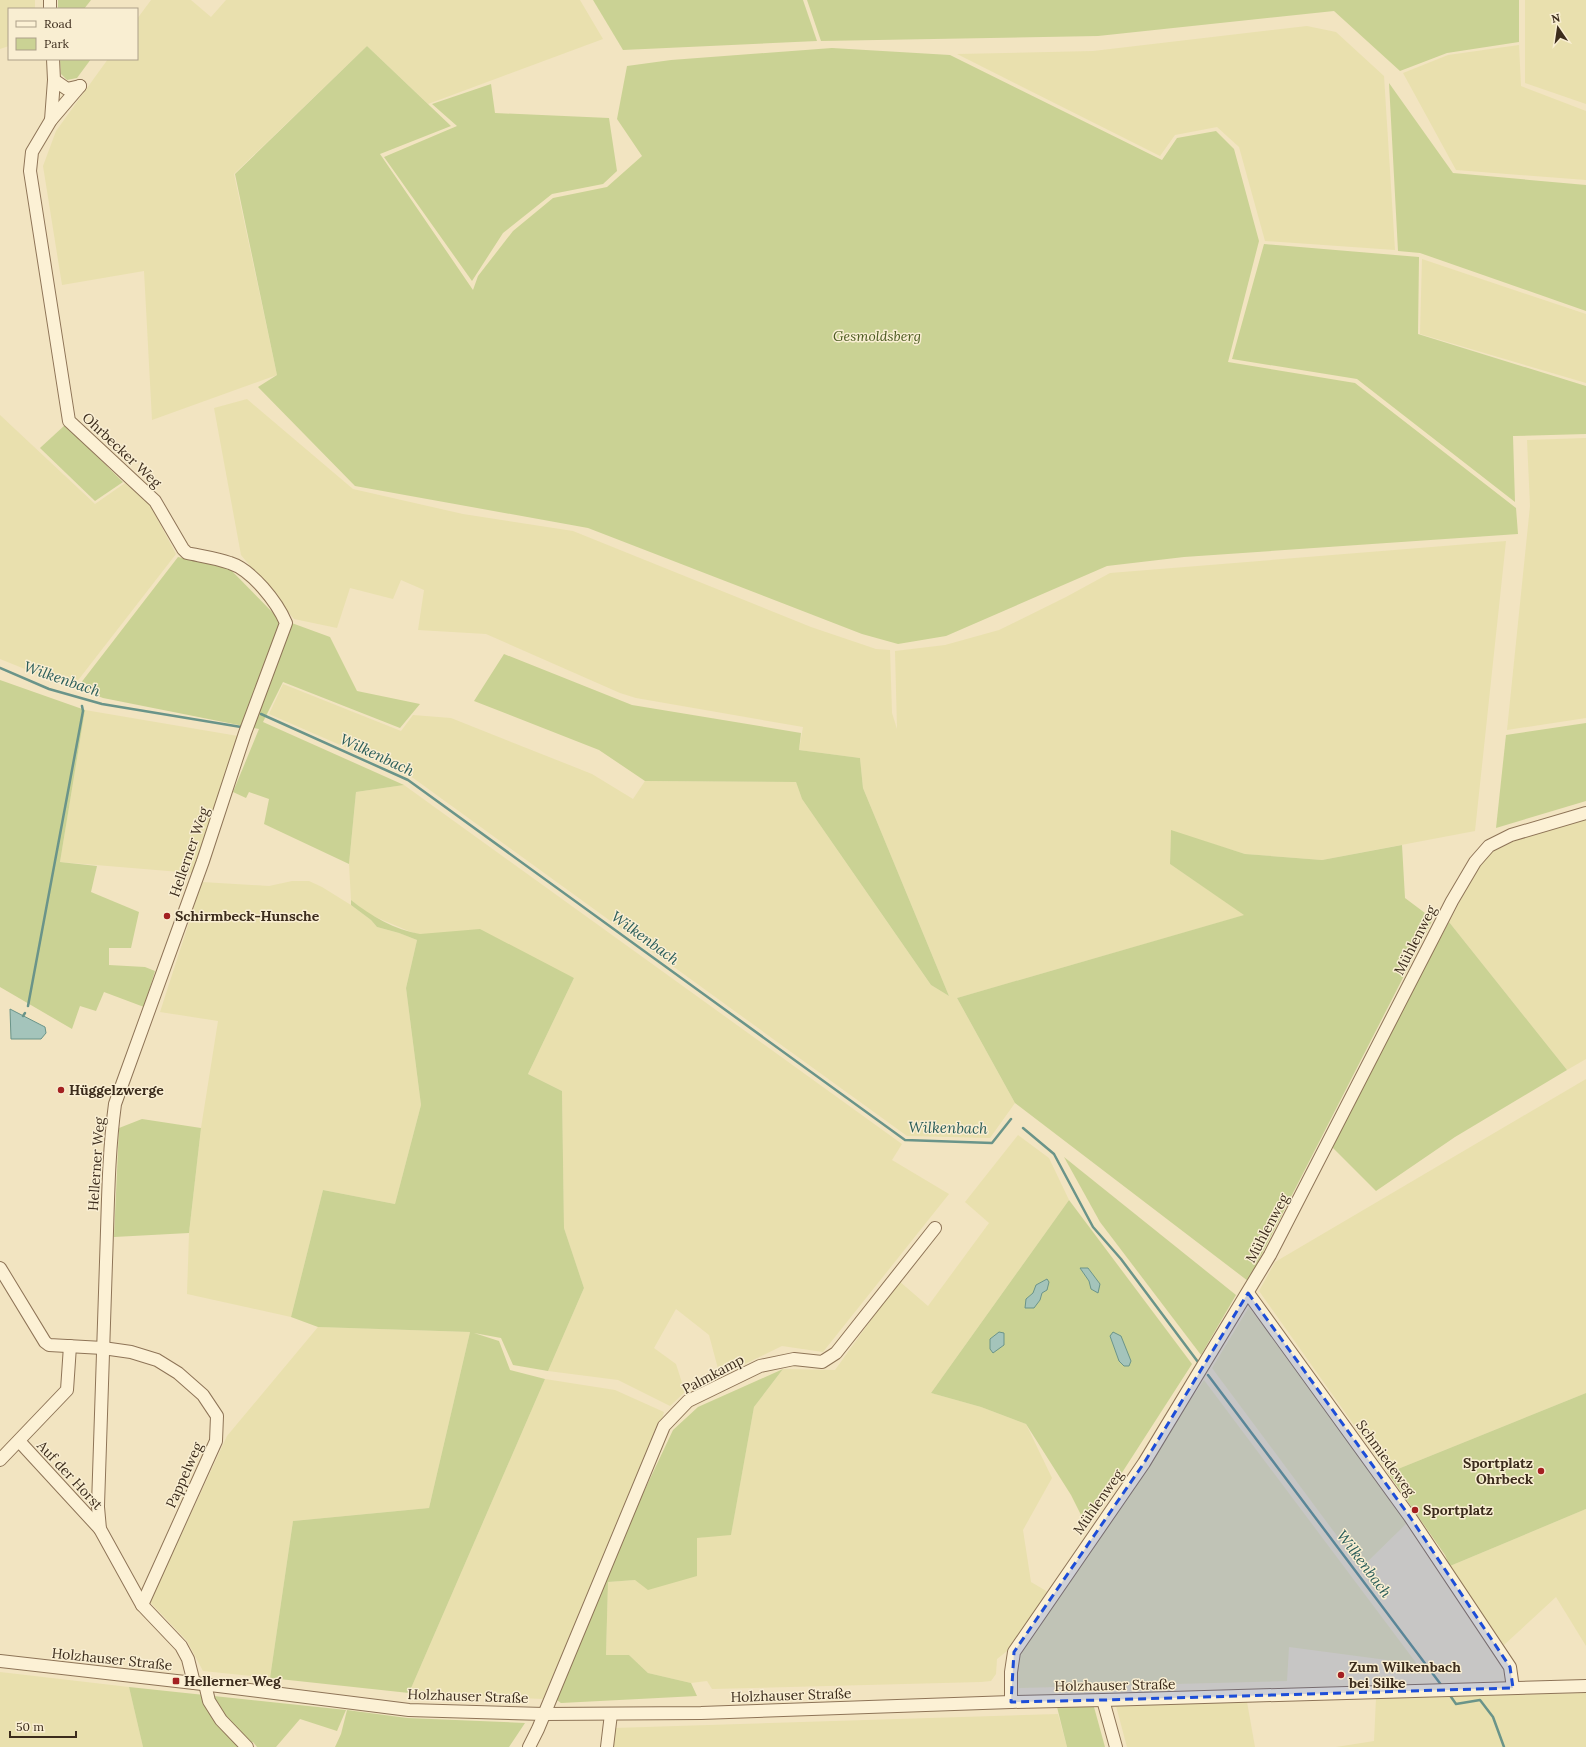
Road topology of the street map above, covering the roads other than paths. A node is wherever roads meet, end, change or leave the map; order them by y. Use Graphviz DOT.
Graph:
graph roads {
  1 [pos="53,60"];
  2 [pos="54,80"];
  3 [pos="51,120"];
  4 [pos="286,623"];
  5 [pos="1586,813"];
  6 [pos="935,1228"];
  7 [pos="0,1268"];
  8 [pos="1248,1293"];
  9 [pos="70,1346"];
  10 [pos="103,1348"];
  11 [pos="19,1441"];
  12 [pos="0,1460"];
  13 [pos="100,1529"];
  14 [pos="142,1605"];
  15 [pos="0,1661"];
  16 [pos="200,1683"];
  17 [pos="1586,1686"];
  18 [pos="1513,1688"];
  19 [pos="1103,1700"];
  20 [pos="1011,1702"];
  21 [pos="544,1714"];
  22 [pos="611,1714"];
  23 [pos="247,1747"];
  24 [pos="529,1747"];
  25 [pos="607,1747"];
  26 [pos="1116,1747"];
  1 -- 2 [label="street, Ohrbecker Weg"];
  2 -- 3 [label="street, Ohrbecker Weg"];
  2 -- 3 [label="street, Ohrbecker Weg"];
  3 -- 4 [label="street, Ohrbecker Weg"];
  4 -- 10 [label="street, Hellerner Weg"];
  5 -- 8 [label="street, Mühlenweg"];
  6 -- 21 [label="street, Palmkamp"];
  7 -- 9 [label="street, Pappelweg"];
  8 -- 18 [label="street, Schmiedeweg"];
  8 -- 20 [label="street, Mühlenweg"];
  9 -- 10 [label="street, Pappelweg"];
  9 -- 11 [label="street, Auf der Horst"];
  10 -- 13 [label="street, Hellerner Weg"];
  10 -- 14 [label="street, Pappelweg"];
  11 -- 12 [label="street, Auf der Horst"];
  11 -- 13 [label="street, Auf der Horst"];
  13 -- 14 [label="street, Hellerner Weg"];
  14 -- 16 [label="street, Hellerner Weg"];
  15 -- 16 [label="street, Holzhauser Straße"];
  16 -- 21 [label="street, Holzhauser Straße"];
  16 -- 23 [label="street, Hellerner Weg"];
  17 -- 18 [label="street, Holzhauser Straße"];
  18 -- 19 [label="street, Holzhauser Straße"];
  19 -- 20 [label="street, Holzhauser Straße"];
  19 -- 26 [label="street"];
  20 -- 22 [label="street, Holzhauser Straße"];
  21 -- 22 [label="street, Holzhauser Straße"];
  21 -- 24 [label="street, Palmkamp"];
  22 -- 25 [label="street"];
}
